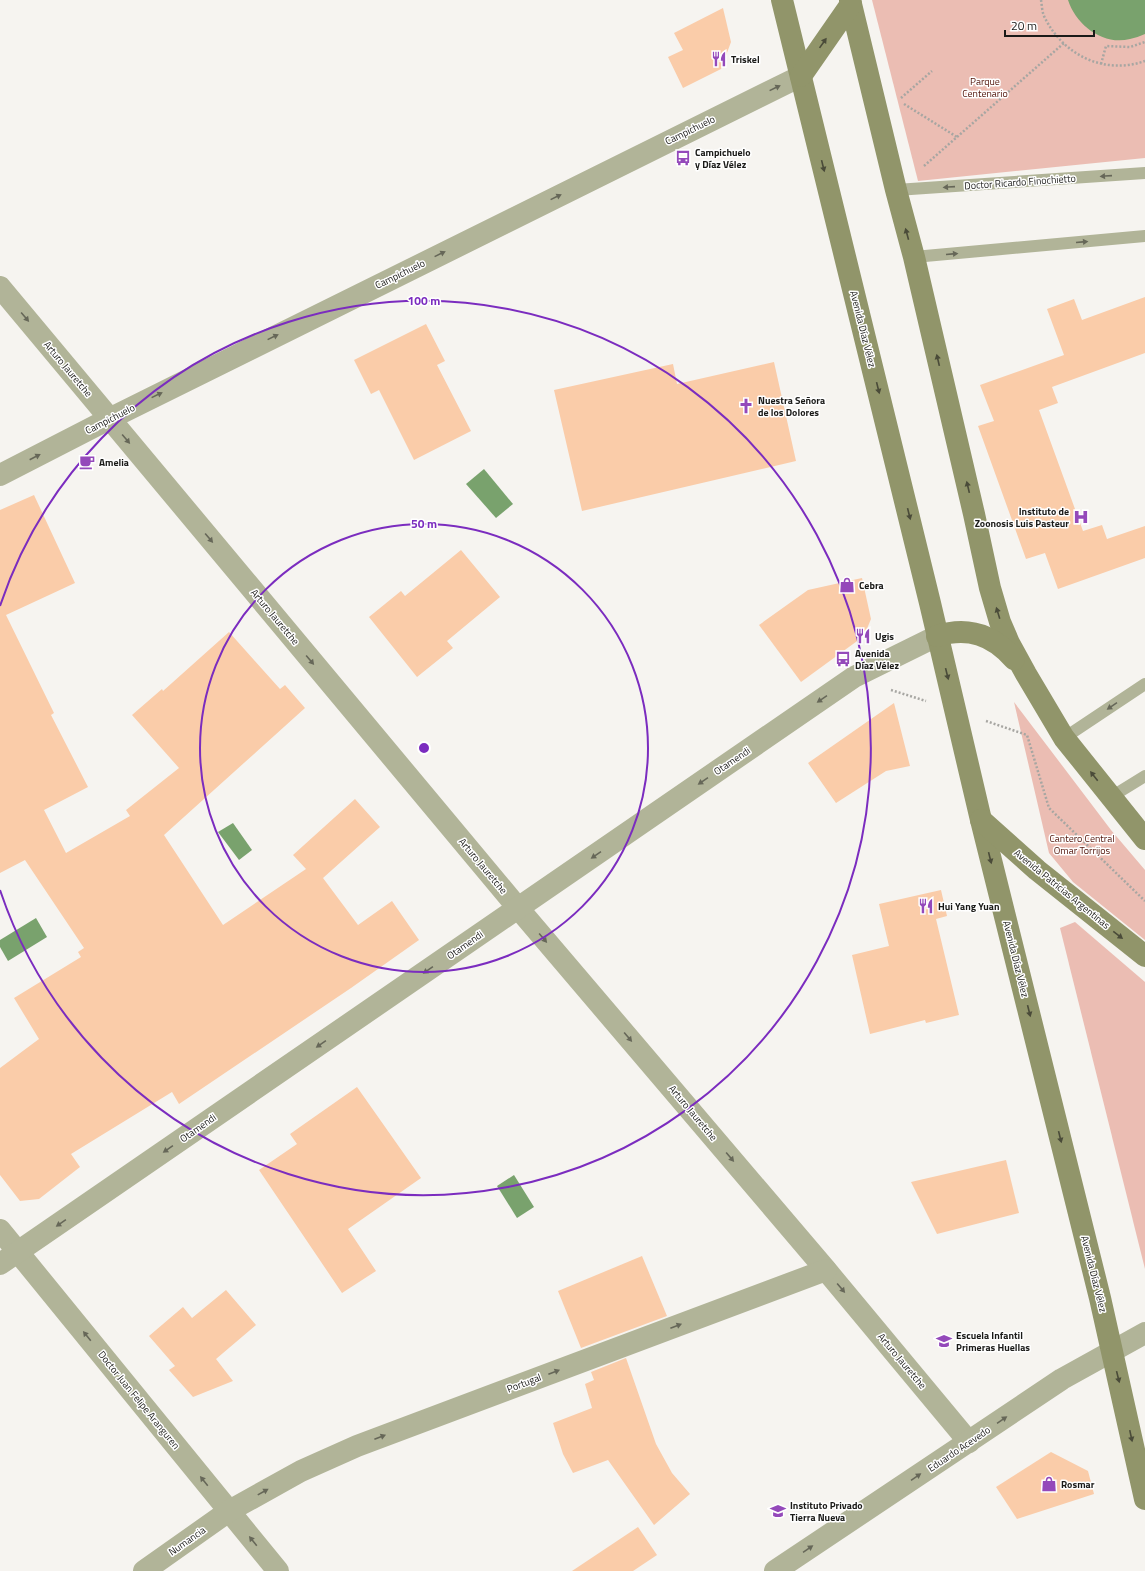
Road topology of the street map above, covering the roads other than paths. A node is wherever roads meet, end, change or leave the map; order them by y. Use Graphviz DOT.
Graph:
graph roads {
  1 [pos="782,0"];
  2 [pos="850,2"];
  3 [pos="801,76"];
  4 [pos="1145,173"];
  5 [pos="896,190"];
  6 [pos="1145,236"];
  7 [pos="914,257"];
  8 [pos="0,287"];
  9 [pos="109,419"];
  10 [pos="0,475"];
  11 [pos="937,636"];
  12 [pos="1026,674"];
  13 [pos="1145,684"];
  14 [pos="1064,738"];
  15 [pos="1145,776"];
  16 [pos="1111,797"];
  17 [pos="981,820"];
  18 [pos="1145,839"];
  19 [pos="518,908"];
  20 [pos="1145,956"];
  21 [pos="0,1230"];
  22 [pos="18,1252"];
  23 [pos="0,1264"];
  24 [pos="826,1270"];
  25 [pos="1145,1333"];
  26 [pos="1112,1352"];
  27 [pos="969,1442"];
  28 [pos="1145,1499"];
  29 [pos="229,1511"];
  30 [pos="144,1571"];
  31 [pos="278,1571"];
  32 [pos="775,1571"];
  1 -- 3 [label="main road, Avenida Díaz Vélez"];
  3 -- 2 [label="main road, one-way"];
  2 -- 5 [label="main road"];
  9 -- 3 [label="street, Campichuelo, one-way"];
  3 -- 11 [label="main road, Avenida Díaz Vélez, one-way"];
  4 -- 5 [label="lane, Doctor Ricardo Finochietto, one-way"];
  7 -- 5 [label="main road, one-way"];
  7 -- 6 [label="lane, one-way"];
  12 -- 7 [label="main road, one-way"];
  8 -- 9 [label="street, Arturo Jauretche, one-way"];
  10 -- 9 [label="street, Campichuelo, one-way"];
  9 -- 19 [label="street, Arturo Jauretche, one-way"];
  11 -- 12 [label="main road"];
  11 -- 17 [label="main road, Avenida Díaz Vélez, one-way"];
  11 -- 19 [label="street, Otamendi, one-way"];
  12 -- 14 [label="main road"];
  13 -- 14 [label="lane, one-way"];
  16 -- 14 [label="main road, one-way"];
  15 -- 16 [label="lane"];
  16 -- 18 [label="main road"];
  17 -- 20 [label="main road, Avenida Patricias Argentinas, one-way"];
  17 -- 26 [label="main road, Avenida Díaz Vélez, one-way"];
  19 -- 22 [label="street, Otamendi, one-way"];
  19 -- 24 [label="street, Arturo Jauretche, one-way"];
  21 -- 22 [label="street, Doctor Juan Felipe Aranguren"];
  22 -- 23 [label="street, Otamendi"];
  29 -- 22 [label="street, Doctor Juan Felipe Aranguren, one-way"];
  24 -- 27 [label="street, Arturo Jauretche, one-way"];
  29 -- 24 [label="street, Portugal, one-way"];
  25 -- 26 [label="street, Eduardo Acevedo"];
  27 -- 26 [label="street, Eduardo Acevedo, one-way"];
  26 -- 28 [label="main road, Avenida Díaz Vélez, one-way"];
  32 -- 27 [label="street, Eduardo Acevedo, one-way"];
  29 -- 30 [label="street, Numancia"];
  31 -- 29 [label="street, Doctor Juan Felipe Aranguren, one-way"];
}
